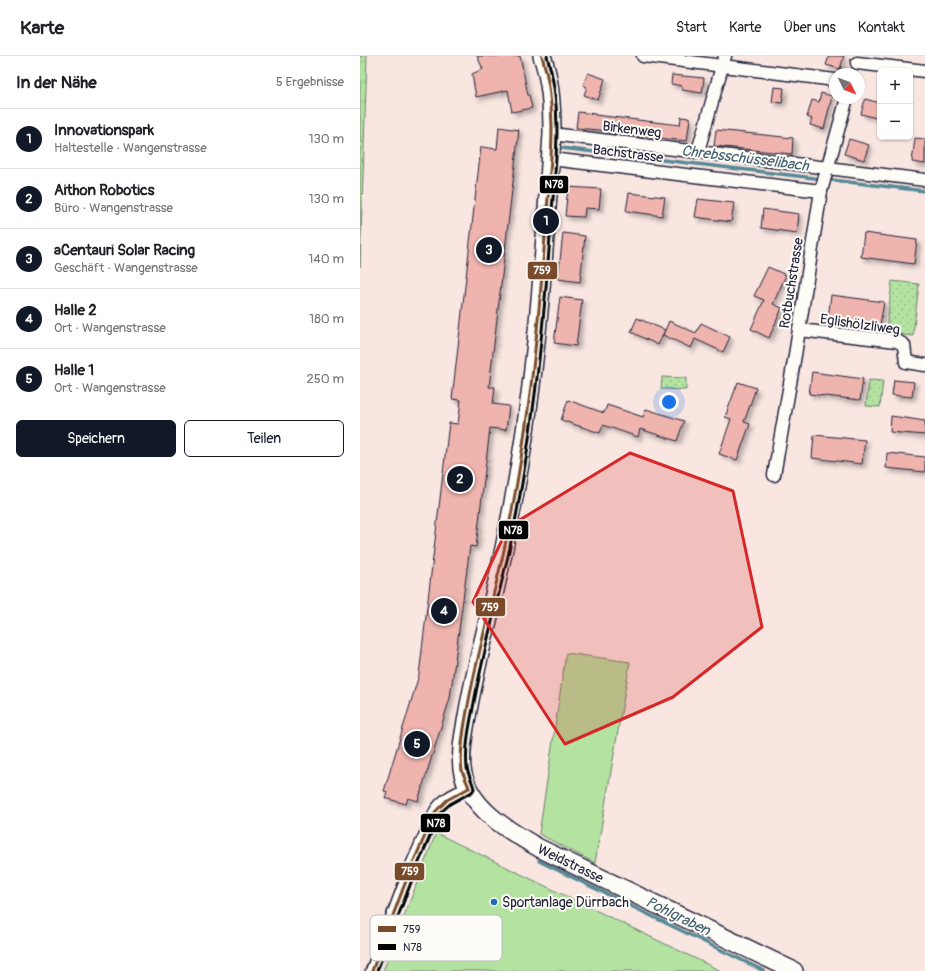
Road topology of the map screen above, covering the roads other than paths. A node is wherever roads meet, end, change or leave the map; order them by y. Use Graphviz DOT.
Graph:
graph roads {
  1 [pos="542,56"];
  2 [pos="644,56"];
  3 [pos="723,60"];
  4 [pos="856,64"];
  5 [pos="925,71"];
  6 [pos="829,79"];
  7 [pos="845,104"];
  8 [pos="552,134"];
  9 [pos="698,151"];
  10 [pos="551,159"];
  11 [pos="827,170"];
  12 [pos="925,180"];
  13 [pos="822,189"];
  14 [pos="799,330"];
  15 [pos="925,364"];
  16 [pos="774,476"];
  17 [pos="469,788"];
  18 [pos="393,915"];
  19 [pos="376,961"];
  20 [pos="372,971"];
  21 [pos="794,971"];
  1 -- 8 [label="main road, Weidstrasse"];
  2 -- 3 [label="street"];
  3 -- 6 [label="street"];
  3 -- 9 [label="street"];
  4 -- 5 [label="street"];
  7 -- 11 [label="street, Rotbuchstrasse"];
  8 -- 9 [label="street, Birkenweg"];
  8 -- 10 [label="main road, Weidstrasse"];
  9 -- 11 [label="street, Birkenweg"];
  10 -- 13 [label="street, Bachstrasse"];
  10 -- 17 [label="main road, Weidstrasse"];
  11 -- 12 [label="street, Birkenweg"];
  11 -- 13 [label="street, Rotbuchstrasse"];
  13 -- 14 [label="street, Rotbuchstrasse"];
  14 -- 15 [label="street, Eglishölzliweg"];
  14 -- 16 [label="street, Rotbuchstrasse"];
  17 -- 18 [label="street"];
  17 -- 21 [label="main road, Weidstrasse"];
  19 -- 20 [label="street"];
}
